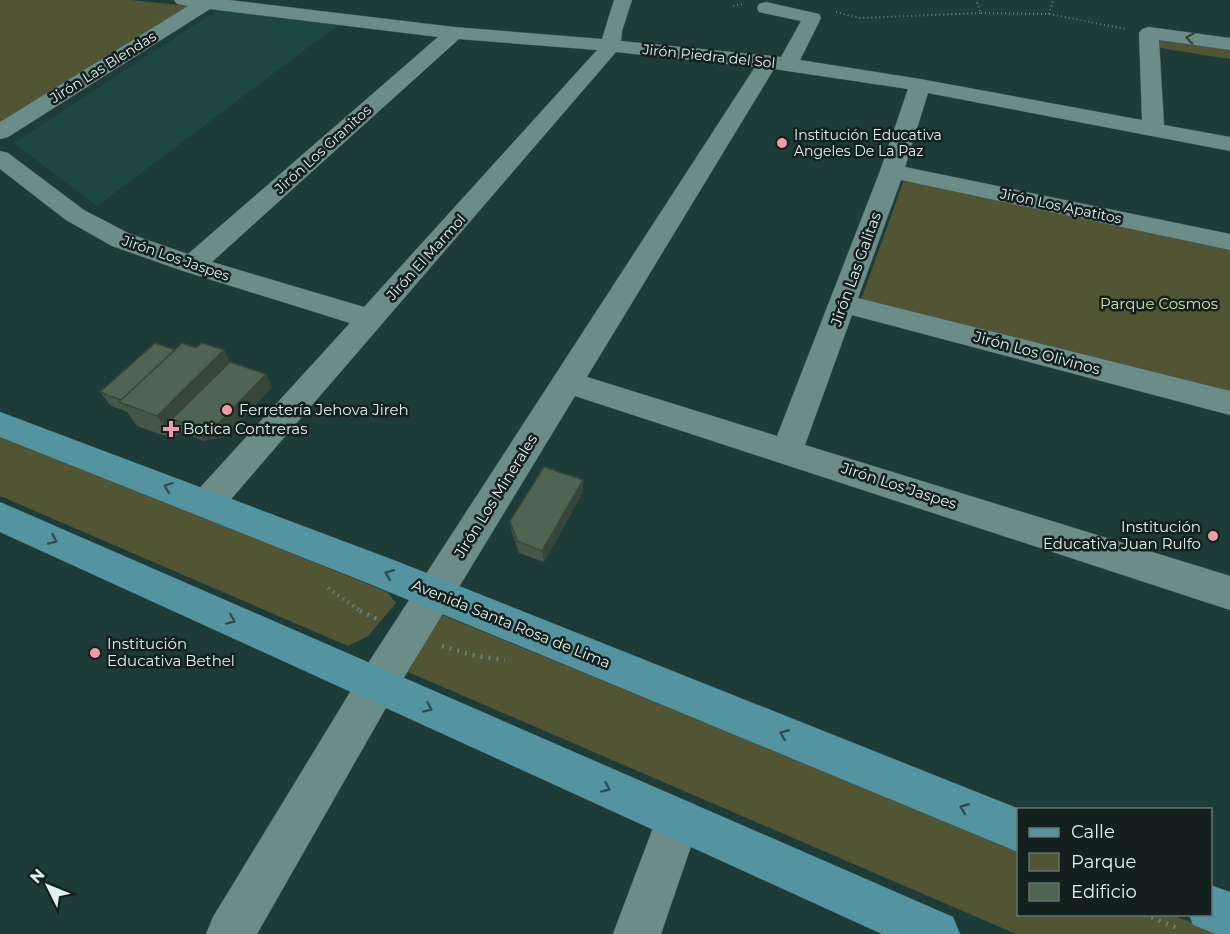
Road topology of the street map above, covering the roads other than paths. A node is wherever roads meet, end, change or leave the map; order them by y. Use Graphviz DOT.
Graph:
graph roads {
  1 [pos="183,0"];
  2 [pos="623,0"];
  3 [pos="206,3"];
  4 [pos="237,3"];
  5 [pos="766,8"];
  6 [pos="454,33"];
  7 [pos="1149,38"];
  8 [pos="1230,44"];
  9 [pos="611,45"];
  10 [pos="778,63"];
  11 [pos="1230,63"];
  12 [pos="921,85"];
  13 [pos="1153,130"];
  14 [pos="0,132"];
  15 [pos="1230,144"];
  16 [pos="0,158"];
  17 [pos="892,171"];
  18 [pos="24,176"];
  19 [pos="0,187"];
  20 [pos="1230,242"];
  21 [pos="192,265"];
  22 [pos="843,303"];
  23 [pos="371,319"];
  24 [pos="567,382"];
  25 [pos="1230,403"];
  26 [pos="0,424"];
  27 [pos="787,451"];
  28 [pos="208,502"];
  29 [pos="0,516"];
  30 [pos="1230,592"];
  31 [pos="435,593"];
  32 [pos="377,685"];
  33 [pos="678,820"];
  34 [pos="1017,830"];
  35 [pos="1230,916"];
  36 [pos="1196,919"];
  37 [pos="230,934"];
  38 [pos="637,934"];
  39 [pos="936,934"];
  1 -- 3 [label="street, Jirón Piedra del Sol"];
  2 -- 9 [label="street, Jirón El Marmol"];
  3 -- 4 [label="street, Jirón Piedra del Sol"];
  3 -- 14 [label="street, Jirón Las Blendas"];
  4 -- 6 [label="street, Jirón Piedra del Sol"];
  5 -- 10 [label="street, Jirón Los Minerales"];
  6 -- 9 [label="street, Jirón Piedra del Sol"];
  6 -- 21 [label="street, Jirón Los Granitos"];
  8 -- 7 [label="street, one-way"];
  7 -- 11 [label="street"];
  7 -- 13 [label="street"];
  9 -- 10 [label="street, Jirón Piedra del Sol"];
  9 -- 23 [label="street, Jirón El Marmol"];
  10 -- 12 [label="street, Jirón Piedra del Sol"];
  10 -- 24 [label="street, Jirón Los Minerales"];
  12 -- 13 [label="street, Jirón Piedra del Sol"];
  12 -- 17 [label="street, Jirón Las Galitas"];
  13 -- 15 [label="street, Jirón Piedra del Sol"];
  16 -- 18 [label="street, Jirón Los Jaspes"];
  17 -- 20 [label="street, Jirón Los Apatitos"];
  17 -- 22 [label="street, Jirón Las Galitas"];
  18 -- 19 [label="street"];
  18 -- 21 [label="street, Jirón Los Jaspes"];
  21 -- 23 [label="street, Jirón Los Jaspes"];
  22 -- 25 [label="street, Jirón Los Olivinos"];
  22 -- 27 [label="street, Jirón Las Galitas"];
  23 -- 28 [label="street, Jirón El Marmol"];
  24 -- 27 [label="street, Jirón Los Jaspes"];
  24 -- 31 [label="street, Jirón Los Minerales"];
  28 -- 26 [label="main road, Avenida Santa Rosa de Lima, one-way"];
  27 -- 30 [label="street, Jirón Los Jaspes"];
  31 -- 28 [label="main road, Avenida Santa Rosa de Lima, one-way"];
  29 -- 32 [label="main road, one-way"];
  31 -- 32 [label="street, Jirón Los Minerales"];
  34 -- 31 [label="main road, Avenida Santa Rosa de Lima, one-way"];
  32 -- 33 [label="main road, one-way"];
  32 -- 37 [label="street, Jirón Los Minerales"];
  33 -- 38 [label="street"];
  33 -- 39 [label="main road"];
  35 -- 36 [label="main road"];
}
